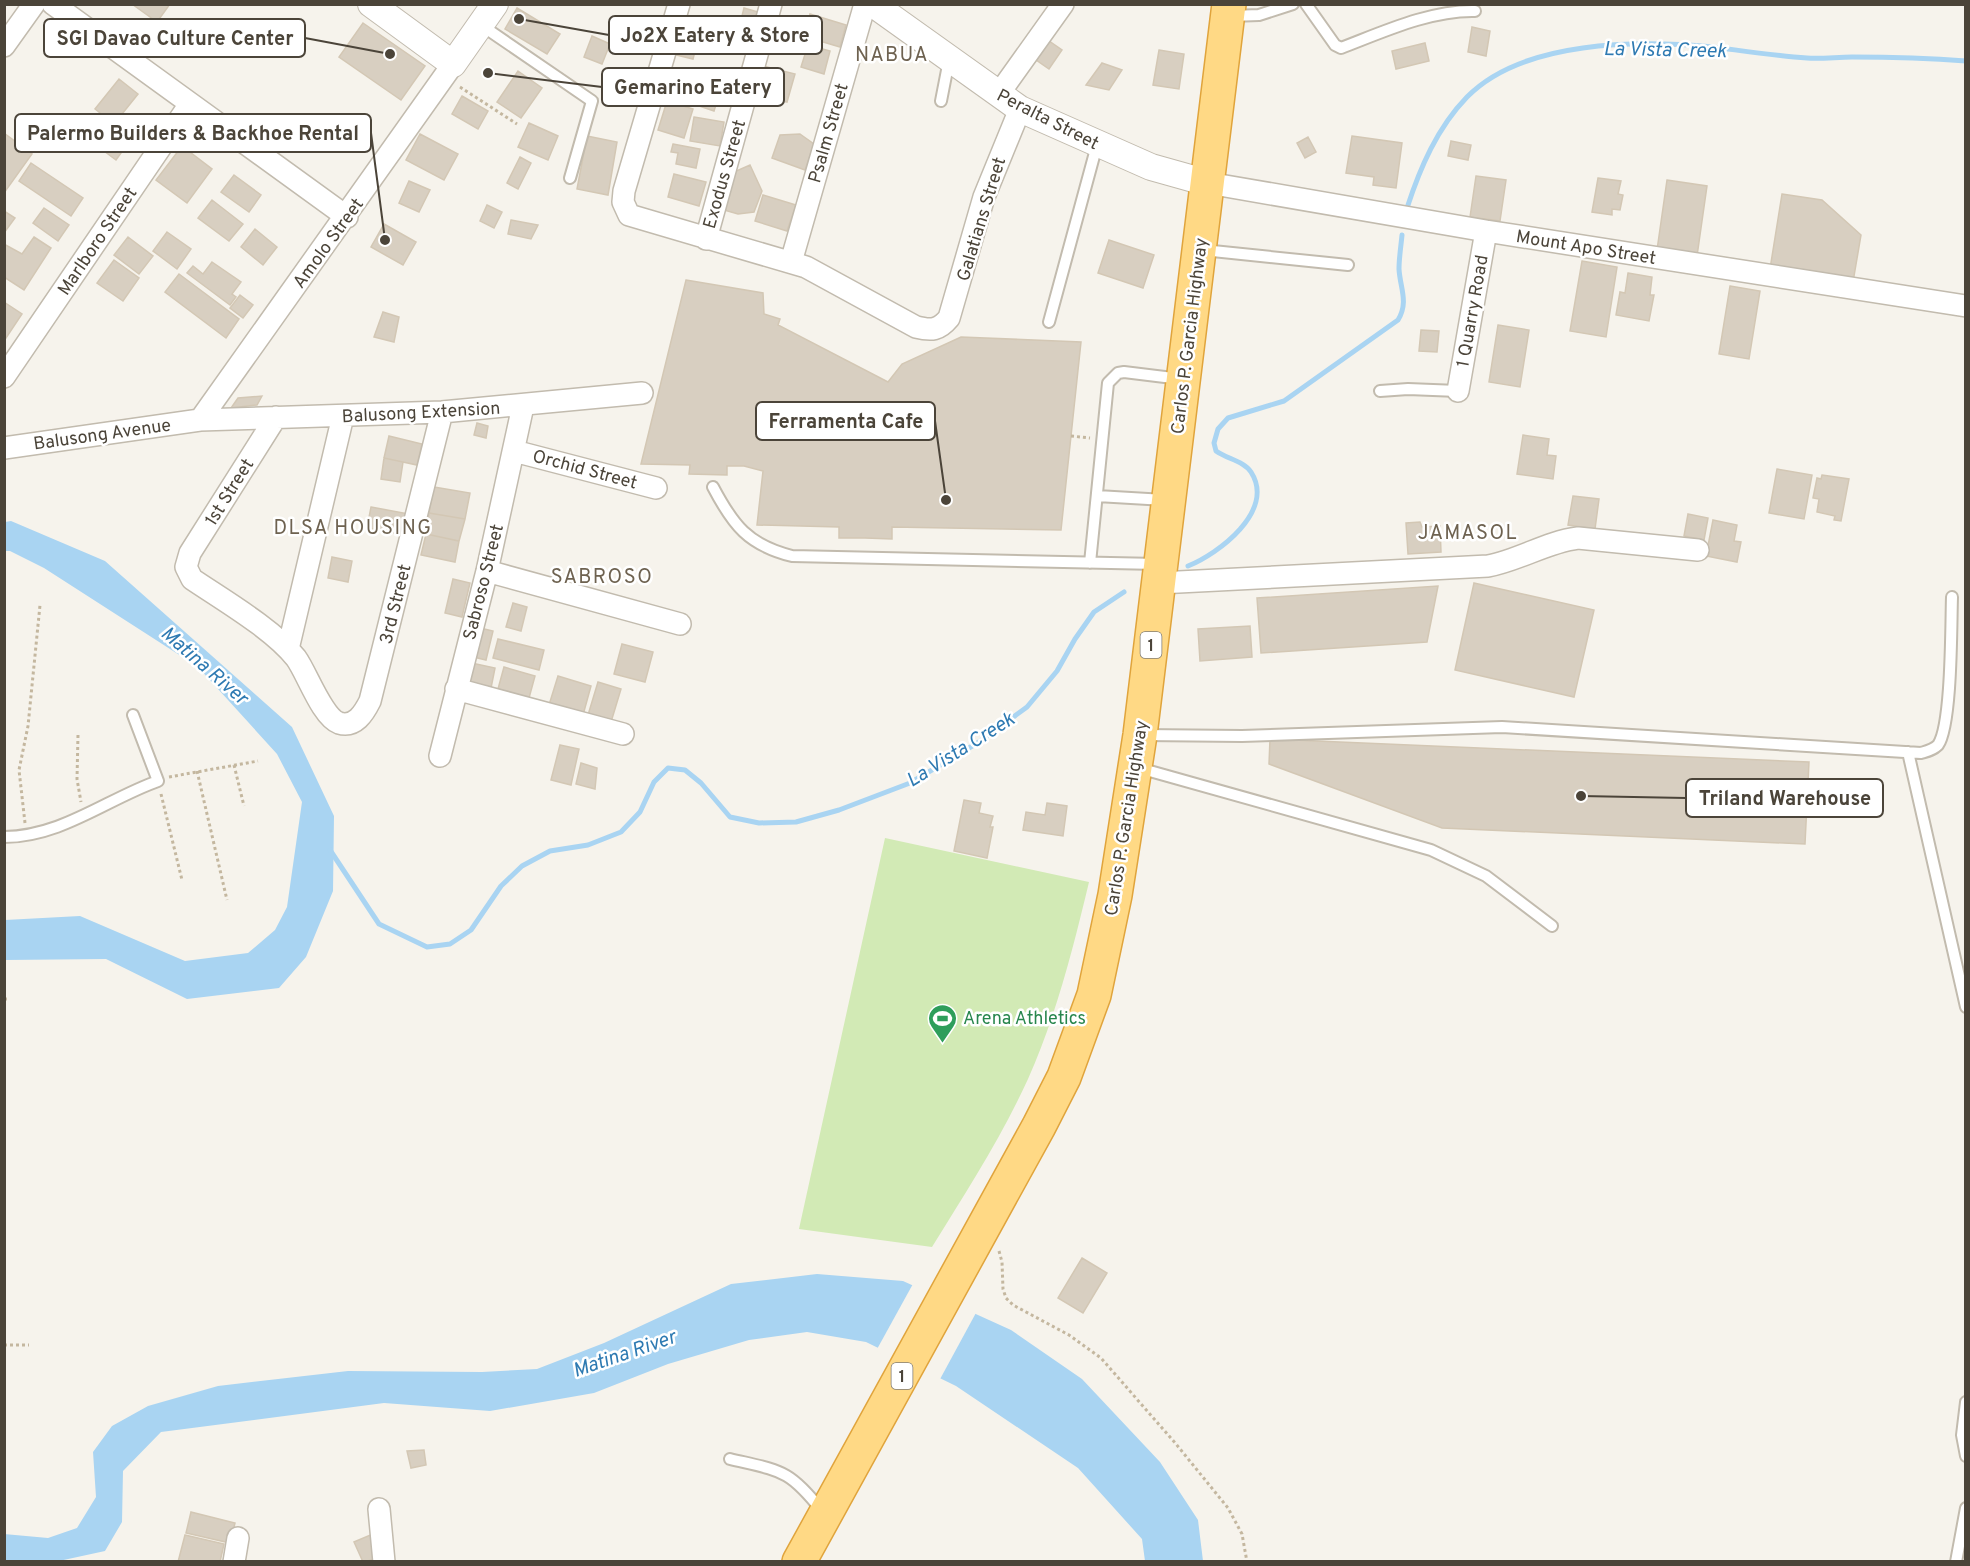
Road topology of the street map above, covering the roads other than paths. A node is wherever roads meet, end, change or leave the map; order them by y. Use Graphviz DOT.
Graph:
graph roads {
  1 [pos="34,4"];
  2 [pos="52,4"];
  3 [pos="371,4"];
  4 [pos="679,4"];
  5 [pos="771,4"];
  6 [pos="1063,4"];
  7 [pos="1293,4"];
  8 [pos="1306,4"];
  9 [pos="875,6"];
  10 [pos="1228,10"];
  11 [pos="1476,11"];
  12 [pos="488,15"];
  13 [pos="4,46"];
  14 [pos="949,59"];
  15 [pos="449,70"];
  16 [pos="998,95"];
  17 [pos="940,101"];
  18 [pos="190,104"];
  19 [pos="1020,109"];
  20 [pos="1097,145"];
  21 [pos="570,178"];
  22 [pos="1208,183"];
  23 [pos="347,217"];
  24 [pos="1486,231"];
  25 [pos="706,239"];
  26 [pos="1200,250"];
  27 [pos="791,262"];
  28 [pos="1348,265"];
  29 [pos="1965,306"];
  30 [pos="1049,322"];
  31 [pos="4,377"];
  32 [pos="1184,379"];
  33 [pos="1380,391"];
  34 [pos="1458,391"];
  35 [pos="642,393"];
  36 [pos="523,406"];
  37 [pos="441,412"];
  38 [pos="343,416"];
  39 [pos="276,417"];
  40 [pos="200,420"];
  41 [pos="4,448"];
  42 [pos="514,451"];
  43 [pos="712,487"];
  44 [pos="656,488"];
  45 [pos="1096,496"];
  46 [pos="1169,500"];
  47 [pos="1698,550"];
  48 [pos="1090,563"];
  49 [pos="487,571"];
  50 [pos="1160,574"];
  51 [pos="1952,597"];
  52 [pos="680,624"];
  53 [pos="288,649"];
  54 [pos="456,689"];
  55 [pos="133,715"];
  56 [pos="623,734"];
  57 [pos="1138,751"];
  58 [pos="1908,752"];
  59 [pos="440,756"];
  60 [pos="4,837"];
  61 [pos="1552,926"];
  62 [pos="1961,969"];
  63 [pos="1965,1007"];
  64 [pos="1965,1402"];
  65 [pos="1965,1456"];
  66 [pos="730,1459"];
  67 [pos="831,1506"];
  68 [pos="1965,1508"];
  69 [pos="379,1509"];
  70 [pos="238,1538"];
  71 [pos="234,1562"];
  72 [pos="384,1562"];
  73 [pos="800,1562"];
  74 [pos="1956,1562"];
  1 -- 13 [label="street"];
  2 -- 18 [label="street"];
  3 -- 15 [label="street"];
  4 -- 25 [label="street"];
  5 -- 25 [label="street, Exodus Street"];
  6 -- 16 [label="street"];
  7 -- 10 [label="lane"];
  8 -- 11 [label="lane"];
  9 -- 14 [label="street, Peralta Street"];
  9 -- 27 [label="street, Psalm Street"];
  10 -- 22 [label="highway, Carlos P. Garcia Highway / 1"];
  12 -- 15 [label="street, Amolo Street"];
  12 -- 21 [label="lane"];
  14 -- 16 [label="street, Peralta Street"];
  14 -- 17 [label="lane"];
  15 -- 23 [label="street, Amolo Street"];
  16 -- 19 [label="street, Peralta Street"];
  18 -- 23 [label="street"];
  18 -- 31 [label="street, Marlboro Street"];
  19 -- 20 [label="street, Peralta Street"];
  19 -- 27 [label="street, Galatians Street"];
  20 -- 22 [label="street, Peralta Street"];
  20 -- 30 [label="lane"];
  22 -- 24 [label="street, Mount Apo Street"];
  22 -- 26 [label="highway, Carlos P. Garcia Highway / 1"];
  23 -- 40 [label="street, Amolo Street"];
  24 -- 29 [label="street, Mount Apo Street"];
  24 -- 34 [label="street, 1 Quarry Road"];
  25 -- 27 [label="street"];
  26 -- 28 [label="lane"];
  26 -- 32 [label="highway, Carlos P. Garcia Highway / 1"];
  32 -- 45 [label="lane"];
  32 -- 46 [label="highway, Carlos P. Garcia Highway / 1"];
  33 -- 34 [label="lane"];
  35 -- 36 [label="street, Balusong Extension"];
  36 -- 37 [label="street, Balusong Extension"];
  36 -- 42 [label="street, Sabroso Street"];
  37 -- 38 [label="street, Balusong Extension"];
  37 -- 53 [label="street, 3rd Street"];
  38 -- 39 [label="street, Balusong Extension"];
  38 -- 53 [label="street"];
  39 -- 40 [label="street, Balusong Extension"];
  39 -- 53 [label="street, 1st Street"];
  40 -- 41 [label="street, Balusong Avenue"];
  42 -- 44 [label="street, Orchid Street"];
  42 -- 49 [label="street, Sabroso Street"];
  43 -- 48 [label="lane"];
  45 -- 46 [label="lane"];
  45 -- 48 [label="lane"];
  46 -- 50 [label="highway, Carlos P. Garcia Highway / 1"];
  47 -- 50 [label="street"];
  48 -- 50 [label="lane"];
  49 -- 52 [label="street"];
  49 -- 54 [label="street, Sabroso Street"];
  50 -- 57 [label="highway, Carlos P. Garcia Highway / 1"];
  51 -- 58 [label="lane"];
  54 -- 56 [label="street"];
  54 -- 59 [label="street, Sabroso Street"];
  55 -- 60 [label="lane"];
  57 -- 58 [label="lane"];
  57 -- 61 [label="lane"];
  57 -- 67 [label="highway, Carlos P. Garcia Highway / 1"];
  58 -- 62 [label="lane"];
  62 -- 63 [label="lane"];
  64 -- 65 [label="lane"];
  66 -- 67 [label="lane"];
  67 -- 73 [label="highway, Carlos P. Garcia Highway / 1"];
  68 -- 74 [label="lane"];
  69 -- 72 [label="street"];
  70 -- 71 [label="street"];
}
